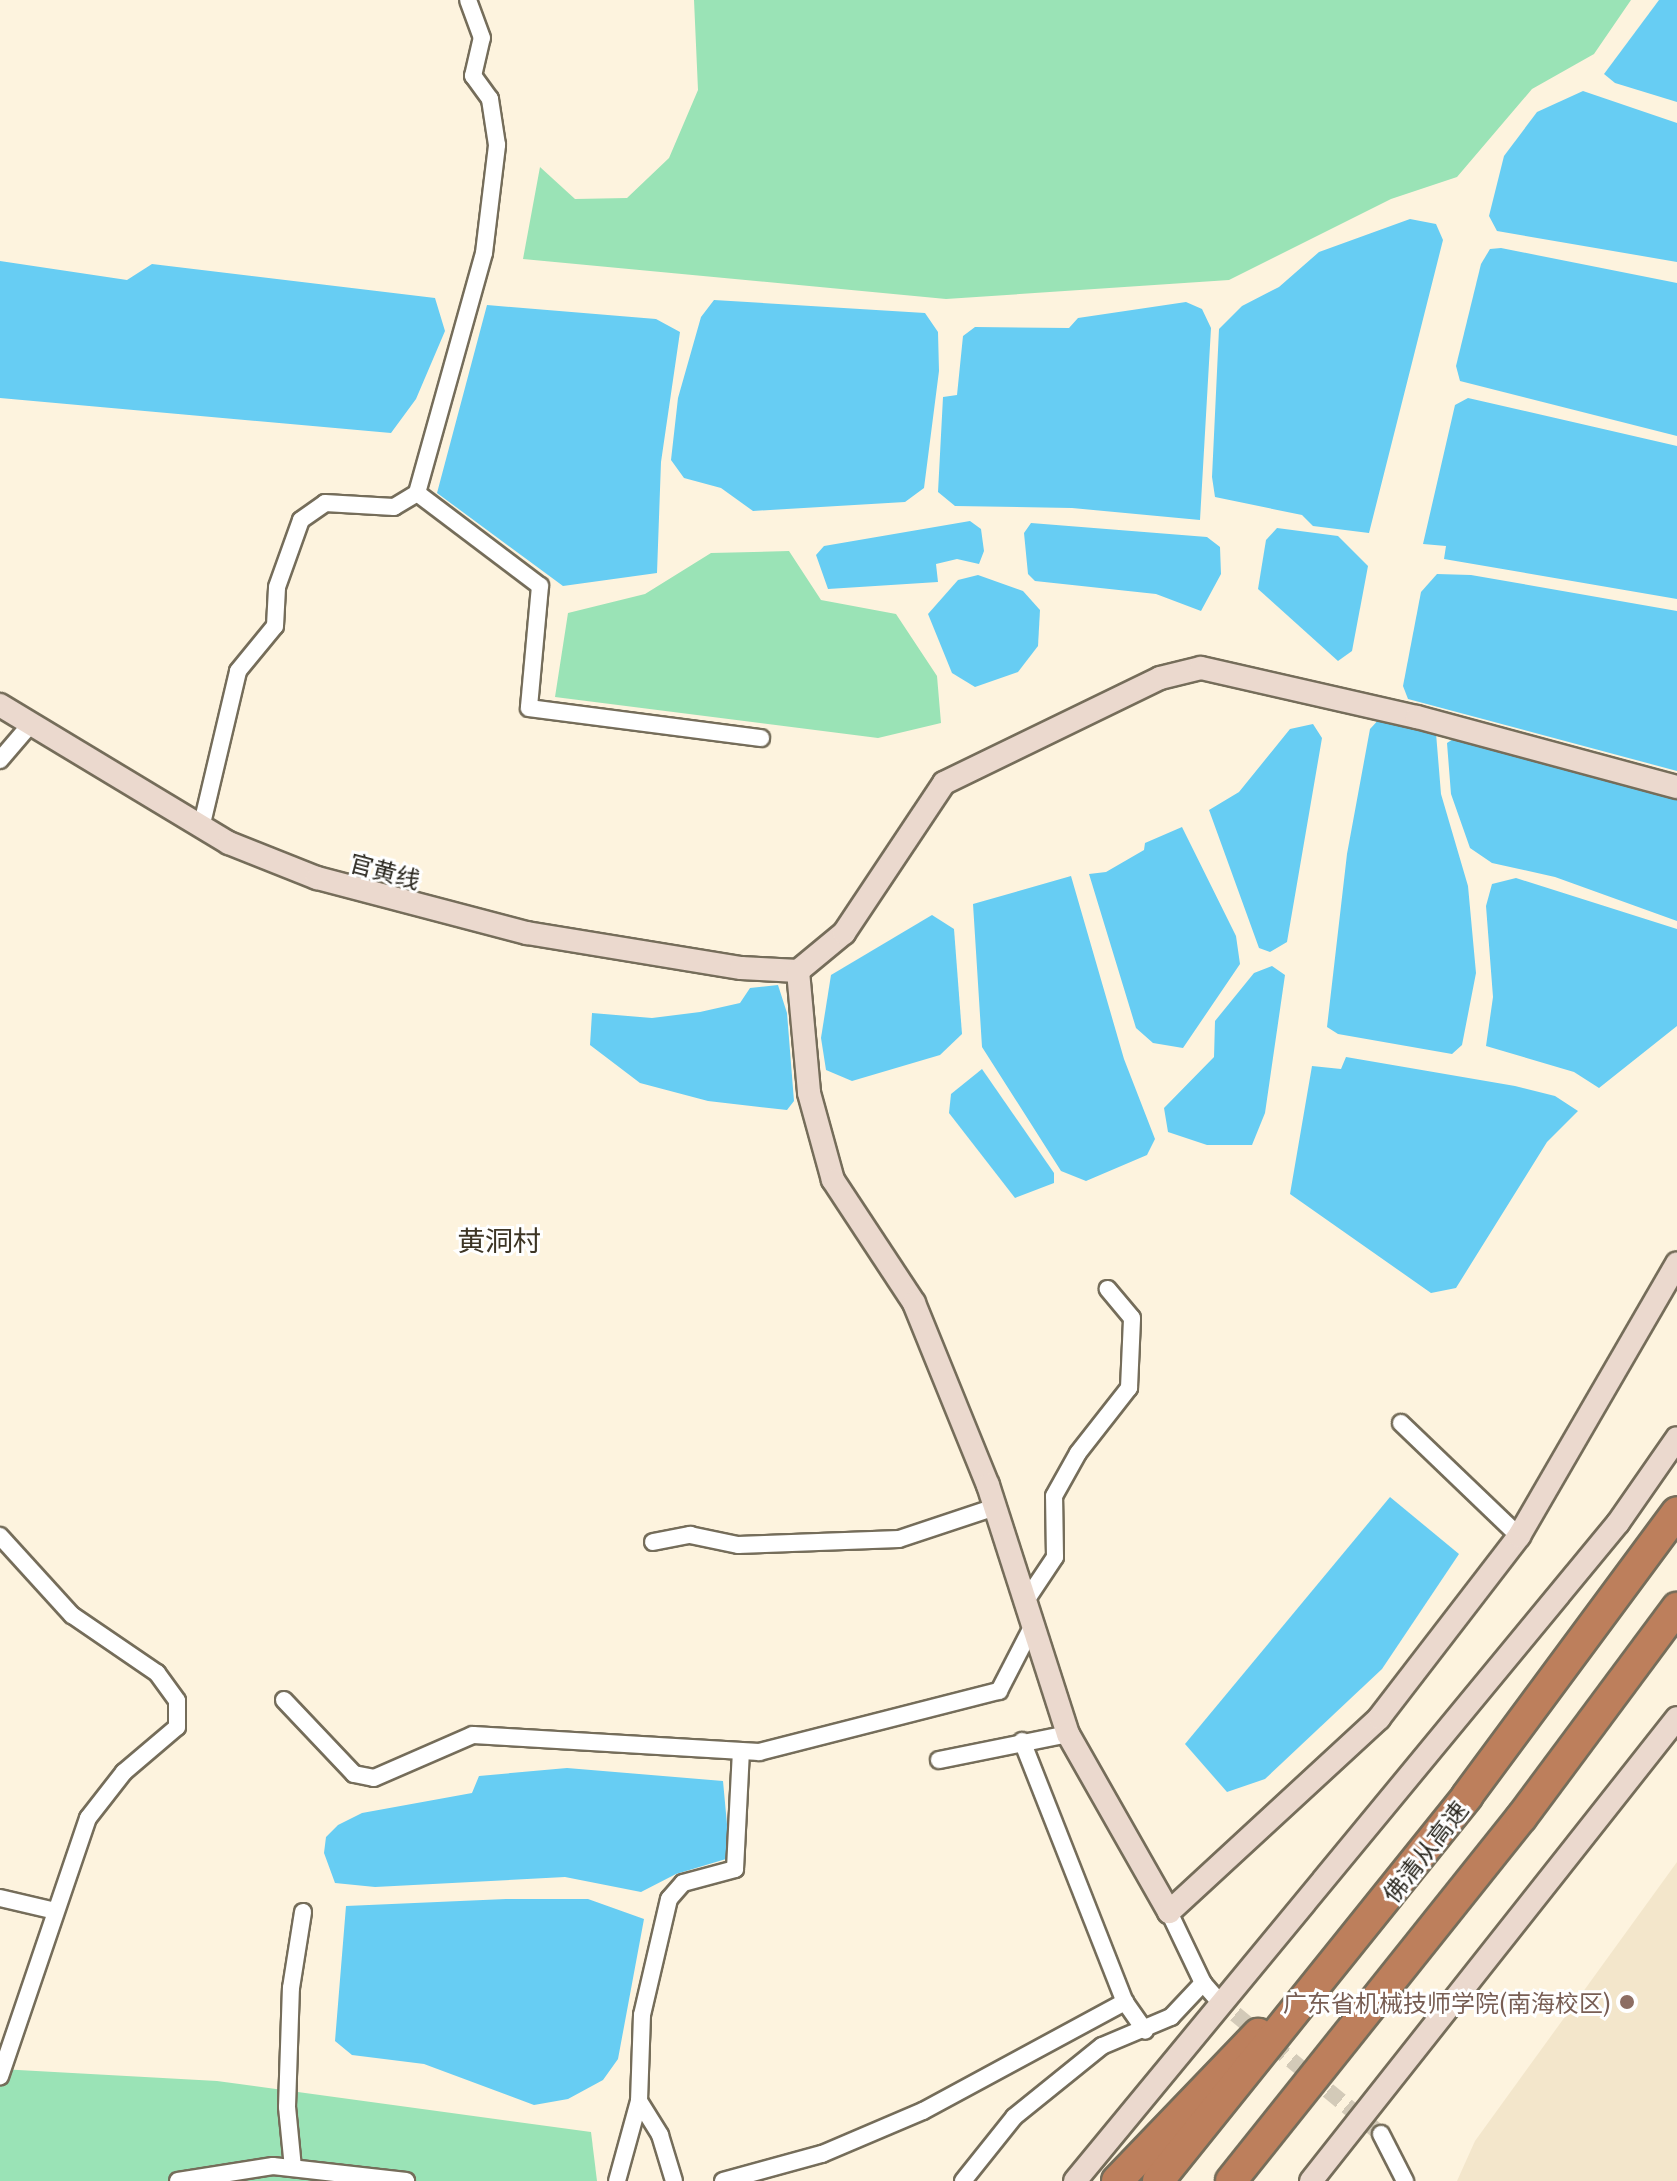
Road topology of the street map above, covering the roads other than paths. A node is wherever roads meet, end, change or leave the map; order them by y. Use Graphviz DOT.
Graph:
graph roads {
  1 [pos="468,0"];
  2 [pos="417,493"];
  3 [pos="0,705"];
  4 [pos="29,726"];
  5 [pos="761,738"];
  6 [pos="0,760"];
  7 [pos="1677,787"];
  8 [pos="201,828"];
  9 [pos="798,971"];
  10 [pos="1677,1263"];
  11 [pos="1108,1289"];
  12 [pos="1401,1423"];
  13 [pos="1677,1438"];
  14 [pos="995,1507"];
  15 [pos="1677,1512"];
  16 [pos="0,1536"];
  17 [pos="1519,1536"];
  18 [pos="653,1542"];
  19 [pos="1025,1602"];
  20 [pos="1677,1608"];
  21 [pos="1033,1625"];
  22 [pos="284,1700"];
  23 [pos="1677,1718"];
  24 [pos="1068,1734"];
  25 [pos="1022,1741"];
  26 [pos="741,1751"];
  27 [pos="939,1760"];
  28 [pos="0,1898"];
  29 [pos="56,1911"];
  30 [pos="303,1912"];
  31 [pos="1169,1912"];
  32 [pos="1344,1952"];
  33 [pos="1203,1983"];
  34 [pos="1217,1999"];
  35 [pos="1125,2002"];
  36 [pos="1145,2031"];
  37 [pos="0,2076"];
  38 [pos="639,2101"];
  39 [pos="1381,2134"];
  40 [pos="293,2168"];
  41 [pos="1311,2178"];
  42 [pos="178,2181"];
  43 [pos="406,2181"];
  44 [pos="617,2181"];
  45 [pos="674,2181"];
  46 [pos="723,2181"];
  47 [pos="963,2181"];
  48 [pos="1075,2181"];
  49 [pos="1117,2181"];
  50 [pos="1158,2181"];
  51 [pos="1231,2181"];
  52 [pos="1405,2181"];
  1 -- 2 [label="street"];
  2 -- 5 [label="street"];
  2 -- 8 [label="street"];
  3 -- 4 [label="street, 官黄线"];
  4 -- 6 [label="street"];
  4 -- 8 [label="street, 官黄线"];
  7 -- 9 [label="street"];
  8 -- 9 [label="street, 官黄线"];
  9 -- 14 [label="street"];
  10 -- 17 [label="street"];
  11 -- 19 [label="street"];
  12 -- 17 [label="street"];
  13 -- 48 [label="street"];
  14 -- 18 [label="street"];
  14 -- 19 [label="street"];
  15 -- 32 [label="highway, 佛清从高速"];
  16 -- 29 [label="street"];
  17 -- 31 [label="street"];
  19 -- 21 [label="street"];
  20 -- 51 [label="highway"];
  21 -- 24 [label="street"];
  21 -- 26 [label="street"];
  22 -- 26 [label="street"];
  23 -- 41 [label="street"];
  24 -- 25 [label="street"];
  24 -- 31 [label="street"];
  25 -- 27 [label="street"];
  25 -- 35 [label="street"];
  26 -- 38 [label="street"];
  28 -- 29 [label="street"];
  29 -- 37 [label="street"];
  30 -- 40 [label="street"];
  31 -- 33 [label="street"];
  32 -- 49 [label="highway"];
  32 -- 50 [label="highway, 佛清从高速"];
  33 -- 34 [label="street"];
  33 -- 36 [label="street"];
  35 -- 36 [label="street"];
  35 -- 46 [label="street"];
  36 -- 47 [label="street"];
  38 -- 44 [label="street"];
  38 -- 45 [label="street"];
  39 -- 52 [label="street"];
  40 -- 42 [label="street"];
  40 -- 43 [label="street"];
}
